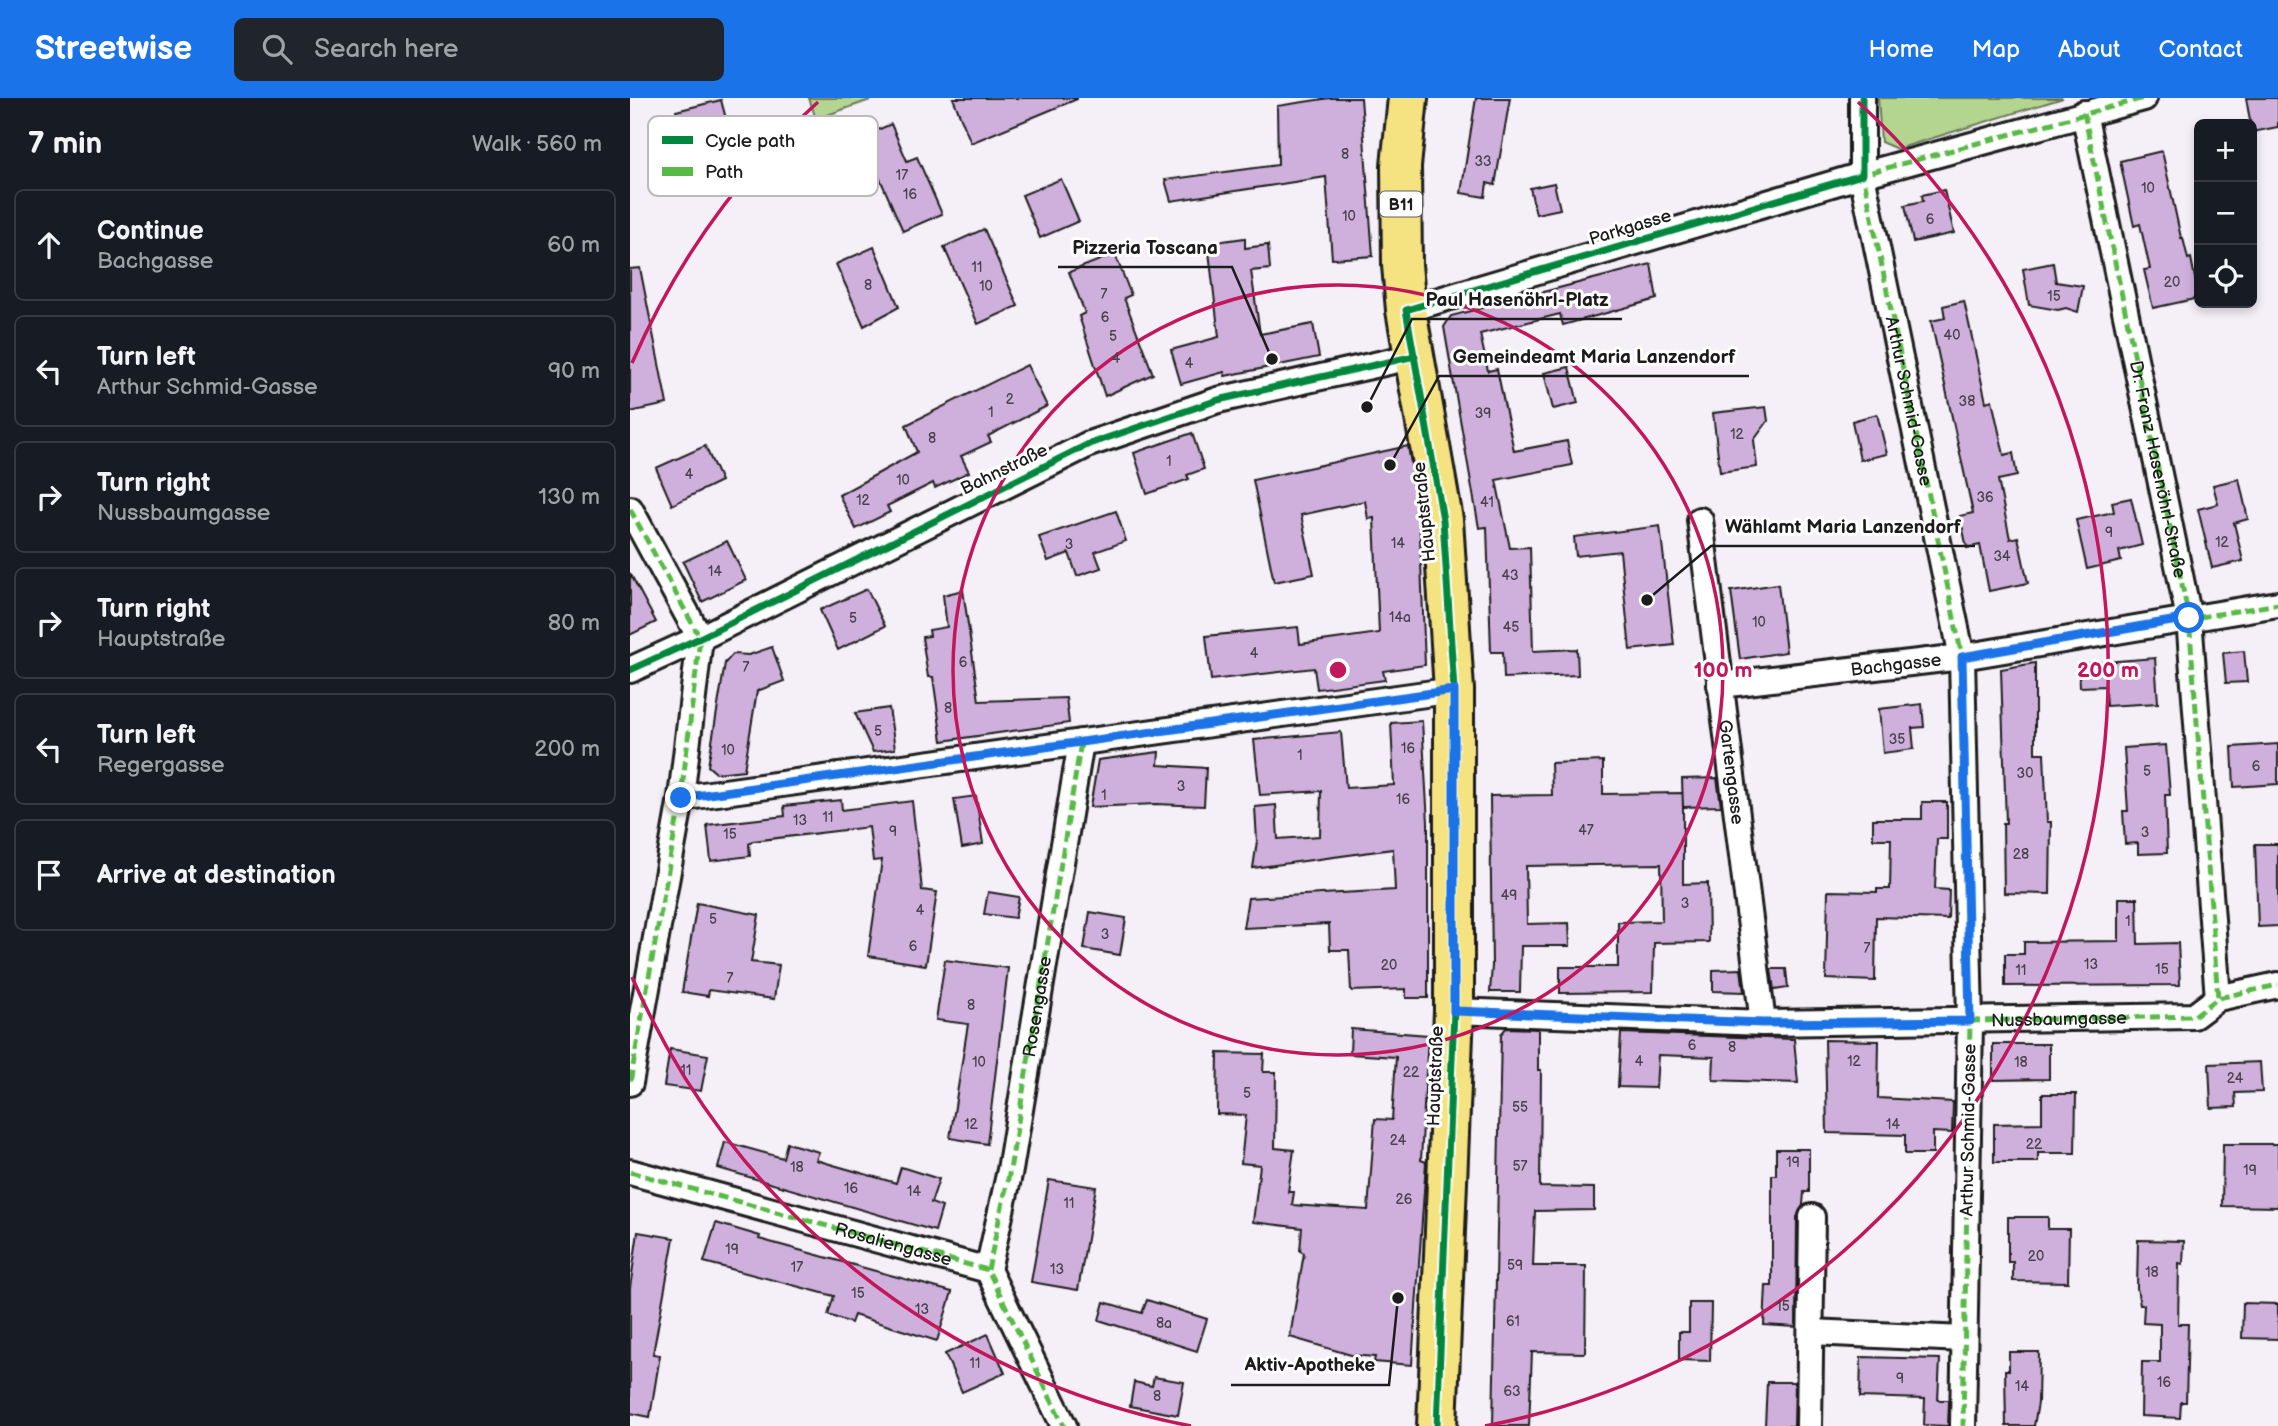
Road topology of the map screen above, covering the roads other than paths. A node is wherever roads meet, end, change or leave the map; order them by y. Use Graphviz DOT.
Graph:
graph roads {
  1 [pos="1408,98"];
  2 [pos="1862,98"];
  3 [pos="2144,98"];
  4 [pos="2084,113"];
  5 [pos="1862,175"];
  6 [pos="1406,310"];
  7 [pos="1415,356"];
  8 [pos="630,509"];
  9 [pos="1700,520"];
  10 [pos="2278,604"];
  11 [pos="2189,618"];
  12 [pos="700,638"];
  13 [pos="1962,657"];
  14 [pos="630,670"];
  15 [pos="1720,685"];
  16 [pos="1454,690"];
  17 [pos="1081,742"];
  18 [pos="681,798"];
  19 [pos="2278,985"];
  20 [pos="2218,998"];
  21 [pos="1454,1011"];
  22 [pos="1970,1021"];
  23 [pos="1763,1023"];
  24 [pos="630,1083"];
  25 [pos="630,1172"];
  26 [pos="1812,1217"];
  27 [pos="988,1270"];
  28 [pos="1811,1332"];
  29 [pos="1964,1339"];
  30 [pos="1064,1426"];
  31 [pos="1437,1426"];
  32 [pos="1809,1426"];
  33 [pos="1963,1426"];
  1 -- 6 [label="main road, Hauptstraße / B11"];
  2 -- 5 [label="street, Arthur Schmid-Gasse"];
  3 -- 4 [label="street, Parkgasse"];
  4 -- 5 [label="street, Parkgasse"];
  4 -- 11 [label="street, Dr. Franz Hasenöhrl-Straße"];
  5 -- 6 [label="street, Parkgasse"];
  5 -- 13 [label="street, Arthur Schmid-Gasse"];
  6 -- 7 [label="main road, Hauptstraße / B11"];
  7 -- 12 [label="street, Bahnstraße"];
  7 -- 16 [label="main road, Hauptstraße / B11"];
  8 -- 12 [label="street"];
  9 -- 15 [label="street, Gartengasse"];
  10 -- 11 [label="street, Bachgasse"];
  11 -- 13 [label="street, Bachgasse"];
  11 -- 20 [label="street, Dr. Franz Hasenöhrl-Straße"];
  12 -- 14 [label="street, Bahnstraße"];
  12 -- 18 [label="street"];
  13 -- 15 [label="street, Bachgasse"];
  13 -- 22 [label="street, Arthur Schmid-Gasse"];
  15 -- 23 [label="street, Gartengasse"];
  16 -- 17 [label="street"];
  16 -- 21 [label="main road, Hauptstraße / B11"];
  17 -- 18 [label="street"];
  17 -- 27 [label="street, Rosengasse"];
  18 -- 24 [label="street"];
  19 -- 20 [label="street, Nussbaumgasse"];
  20 -- 22 [label="street, Nussbaumgasse"];
  21 -- 23 [label="street, Nussbaumgasse"];
  21 -- 31 [label="main road, Hauptstraße / B11"];
  22 -- 23 [label="street, Nussbaumgasse"];
  22 -- 29 [label="street, Arthur Schmid-Gasse"];
  25 -- 27 [label="street, Rosaliengasse"];
  26 -- 28 [label="street"];
  27 -- 30 [label="street"];
  28 -- 29 [label="street"];
  28 -- 32 [label="street"];
  29 -- 33 [label="street, Arthur Schmid-Gasse"];
}
